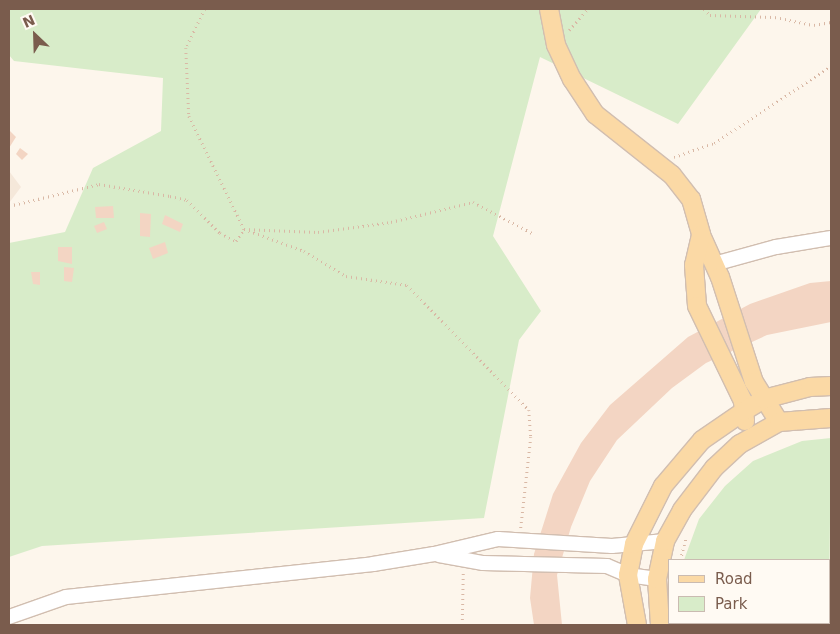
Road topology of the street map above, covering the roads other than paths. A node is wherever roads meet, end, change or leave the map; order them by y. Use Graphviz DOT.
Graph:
graph roads {
  1 [pos="549,9"];
  2 [pos="701,235"];
  3 [pos="831,238"];
  4 [pos="714,264"];
  5 [pos="831,386"];
  6 [pos="764,399"];
  7 [pos="744,411"];
  8 [pos="831,418"];
  9 [pos="779,422"];
  10 [pos="747,439"];
  11 [pos="665,541"];
  12 [pos="634,544"];
  13 [pos="434,554"];
  14 [pos="628,575"];
  15 [pos="657,579"];
  16 [pos="9,617"];
  17 [pos="637,625"];
  18 [pos="660,625"];
  1 -- 2 [label="main road"];
  2 -- 4 [label="main road"];
  2 -- 7 [label="main road"];
  3 -- 4 [label="street"];
  4 -- 6 [label="main road"];
  5 -- 6 [label="main road"];
  6 -- 7 [label="main road"];
  6 -- 9 [label="main road"];
  7 -- 10 [label="main road"];
  7 -- 12 [label="main road"];
  8 -- 9 [label="main road"];
  9 -- 10 [label="main road"];
  10 -- 11 [label="main road"];
  11 -- 12 [label="street"];
  11 -- 15 [label="main road"];
  12 -- 13 [label="street"];
  12 -- 14 [label="main road"];
  13 -- 14 [label="street"];
  13 -- 16 [label="street"];
  14 -- 15 [label="street"];
  14 -- 17 [label="main road"];
  15 -- 18 [label="main road"];
}
